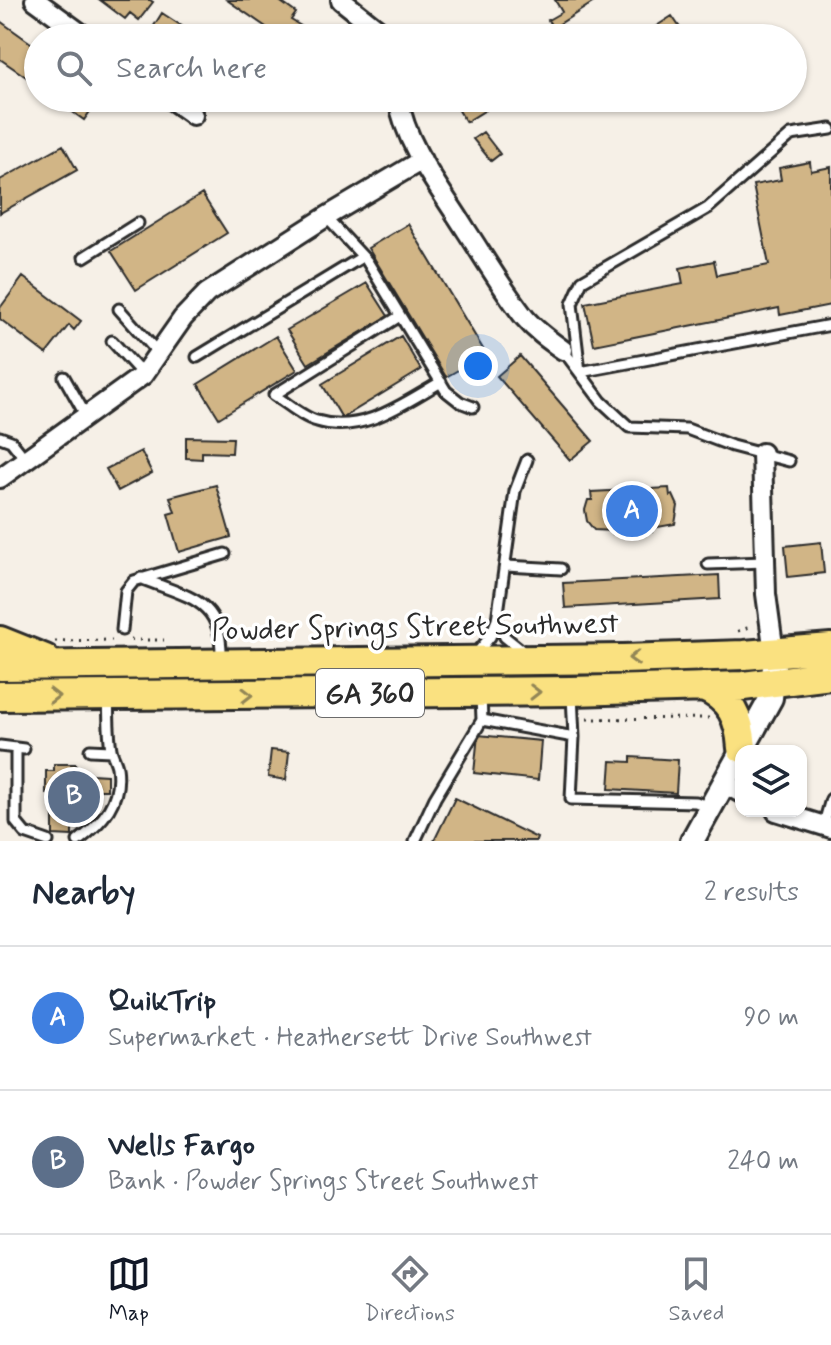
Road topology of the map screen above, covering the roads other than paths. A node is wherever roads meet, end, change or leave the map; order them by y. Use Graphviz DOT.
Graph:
graph roads {
  1 [pos="35,0"];
  2 [pos="341,0"];
  3 [pos="68,24"];
  4 [pos="374,24"];
  5 [pos="189,112"];
  6 [pos="402,112"];
  7 [pos="193,115"];
  8 [pos="831,129"];
  9 [pos="422,160"];
  10 [pos="326,217"];
  11 [pos="138,223"];
  12 [pos="84,257"];
  13 [pos="362,257"];
  14 [pos="119,309"];
  15 [pos="400,316"];
  16 [pos="831,325"];
  17 [pos="112,341"];
  18 [pos="563,350"];
  19 [pos="160,355"];
  20 [pos="197,357"];
  21 [pos="580,372"];
  22 [pos="143,375"];
  23 [pos="64,377"];
  24 [pos="441,382"];
  25 [pos="473,407"];
  26 [pos="86,417"];
  27 [pos="0,437"];
  28 [pos="762,453"];
  29 [pos="26,460"];
  30 [pos="527,460"];
  31 [pos="789,461"];
  32 [pos="0,478"];
  33 [pos="225,554"];
  34 [pos="765,562"];
  35 [pos="708,564"];
  36 [pos="506,566"];
  37 [pos="561,569"];
  38 [pos="141,578"];
  39 [pos="497,620"];
  40 [pos="122,630"];
  41 [pos="0,641"];
  42 [pos="831,648"];
  43 [pos="774,653"];
  44 [pos="533,659"];
  45 [pos="467,660"];
  46 [pos="221,662"];
  47 [pos="61,665"];
  48 [pos="0,666"];
  49 [pos="831,675"];
  50 [pos="773,682"];
  51 [pos="703,687"];
  52 [pos="572,691"];
  53 [pos="0,696"];
  54 [pos="108,696"];
  55 [pos="481,706"];
  56 [pos="574,737"];
  57 [pos="742,745"];
  58 [pos="744,745"];
  59 [pos="0,746"];
  60 [pos="90,750"];
  61 [pos="111,751"];
  62 [pos="732,788"];
  63 [pos="831,799"];
  64 [pos="710,808"];
  65 [pos="795,817"];
  66 [pos="827,827"];
  67 [pos="48,841"];
  68 [pos="78,841"];
  69 [pos="415,841"];
  70 [pos="692,841"];
  1 -- 3 [label="street"];
  2 -- 4 [label="street"];
  5 -- 7 [label="street"];
  6 -- 9 [label="street"];
  8 -- 21 [label="lane"];
  9 -- 10 [label="street"];
  9 -- 18 [label="street"];
  10 -- 13 [label="lane"];
  10 -- 19 [label="street"];
  11 -- 12 [label="lane"];
  13 -- 15 [label="lane"];
  13 -- 20 [label="lane"];
  14 -- 19 [label="lane"];
  15 -- 24 [label="lane"];
  15 -- 24 [label="lane"];
  16 -- 21 [label="lane"];
  17 -- 22 [label="lane"];
  18 -- 21 [label="lane"];
  19 -- 22 [label="street"];
  21 -- 28 [label="lane"];
  22 -- 26 [label="street"];
  23 -- 26 [label="lane"];
  24 -- 25 [label="lane"];
  26 -- 29 [label="street"];
  27 -- 29 [label="lane"];
  28 -- 31 [label="lane"];
  28 -- 34 [label="street"];
  29 -- 32 [label="street"];
  30 -- 36 [label="lane"];
  33 -- 38 [label="lane"];
  34 -- 35 [label="lane"];
  34 -- 43 [label="street"];
  36 -- 37 [label="lane"];
  36 -- 39 [label="lane"];
  38 -- 40 [label="lane"];
  38 -- 46 [label="lane"];
  39 -- 44 [label="lane"];
  39 -- 45 [label="lane"];
  41 -- 47 [label="main road"];
  42 -- 43 [label="main road, Powder Springs Street Southwest / GA 360"];
  43 -- 44 [label="main road, Powder Springs Street Southwest / GA 360, one-way"];
  43 -- 50 [label="street"];
  44 -- 45 [label="main road, Powder Springs Street Southwest / GA 360"];
  45 -- 46 [label="main road, Powder Springs Street Southwest / GA 360"];
  46 -- 47 [label="main road, Powder Springs Street Southwest / GA 360"];
  47 -- 48 [label="main road, Powder Springs Street Southwest / GA 360"];
  49 -- 50 [label="main road, GA 360"];
  50 -- 51 [label="main road, GA 360"];
  50 -- 58 [label="street"];
  51 -- 52 [label="main road, GA 360"];
  51 -- 57 [label="main road"];
  55 -- 52 [label="main road, GA 360, one-way"];
  52 -- 56 [label="lane"];
  53 -- 54 [label="main road, GA 360, one-way"];
  54 -- 55 [label="main road, GA 360, one-way"];
  54 -- 61 [label="lane"];
  55 -- 56 [label="lane"];
  55 -- 69 [label="lane"];
  56 -- 64 [label="lane"];
  59 -- 67 [label="lane"];
  60 -- 61 [label="lane"];
  61 -- 68 [label="lane"];
  62 -- 64 [label="street"];
  63 -- 66 [label="lane"];
  64 -- 70 [label="street"];
  65 -- 66 [label="street"];
}
